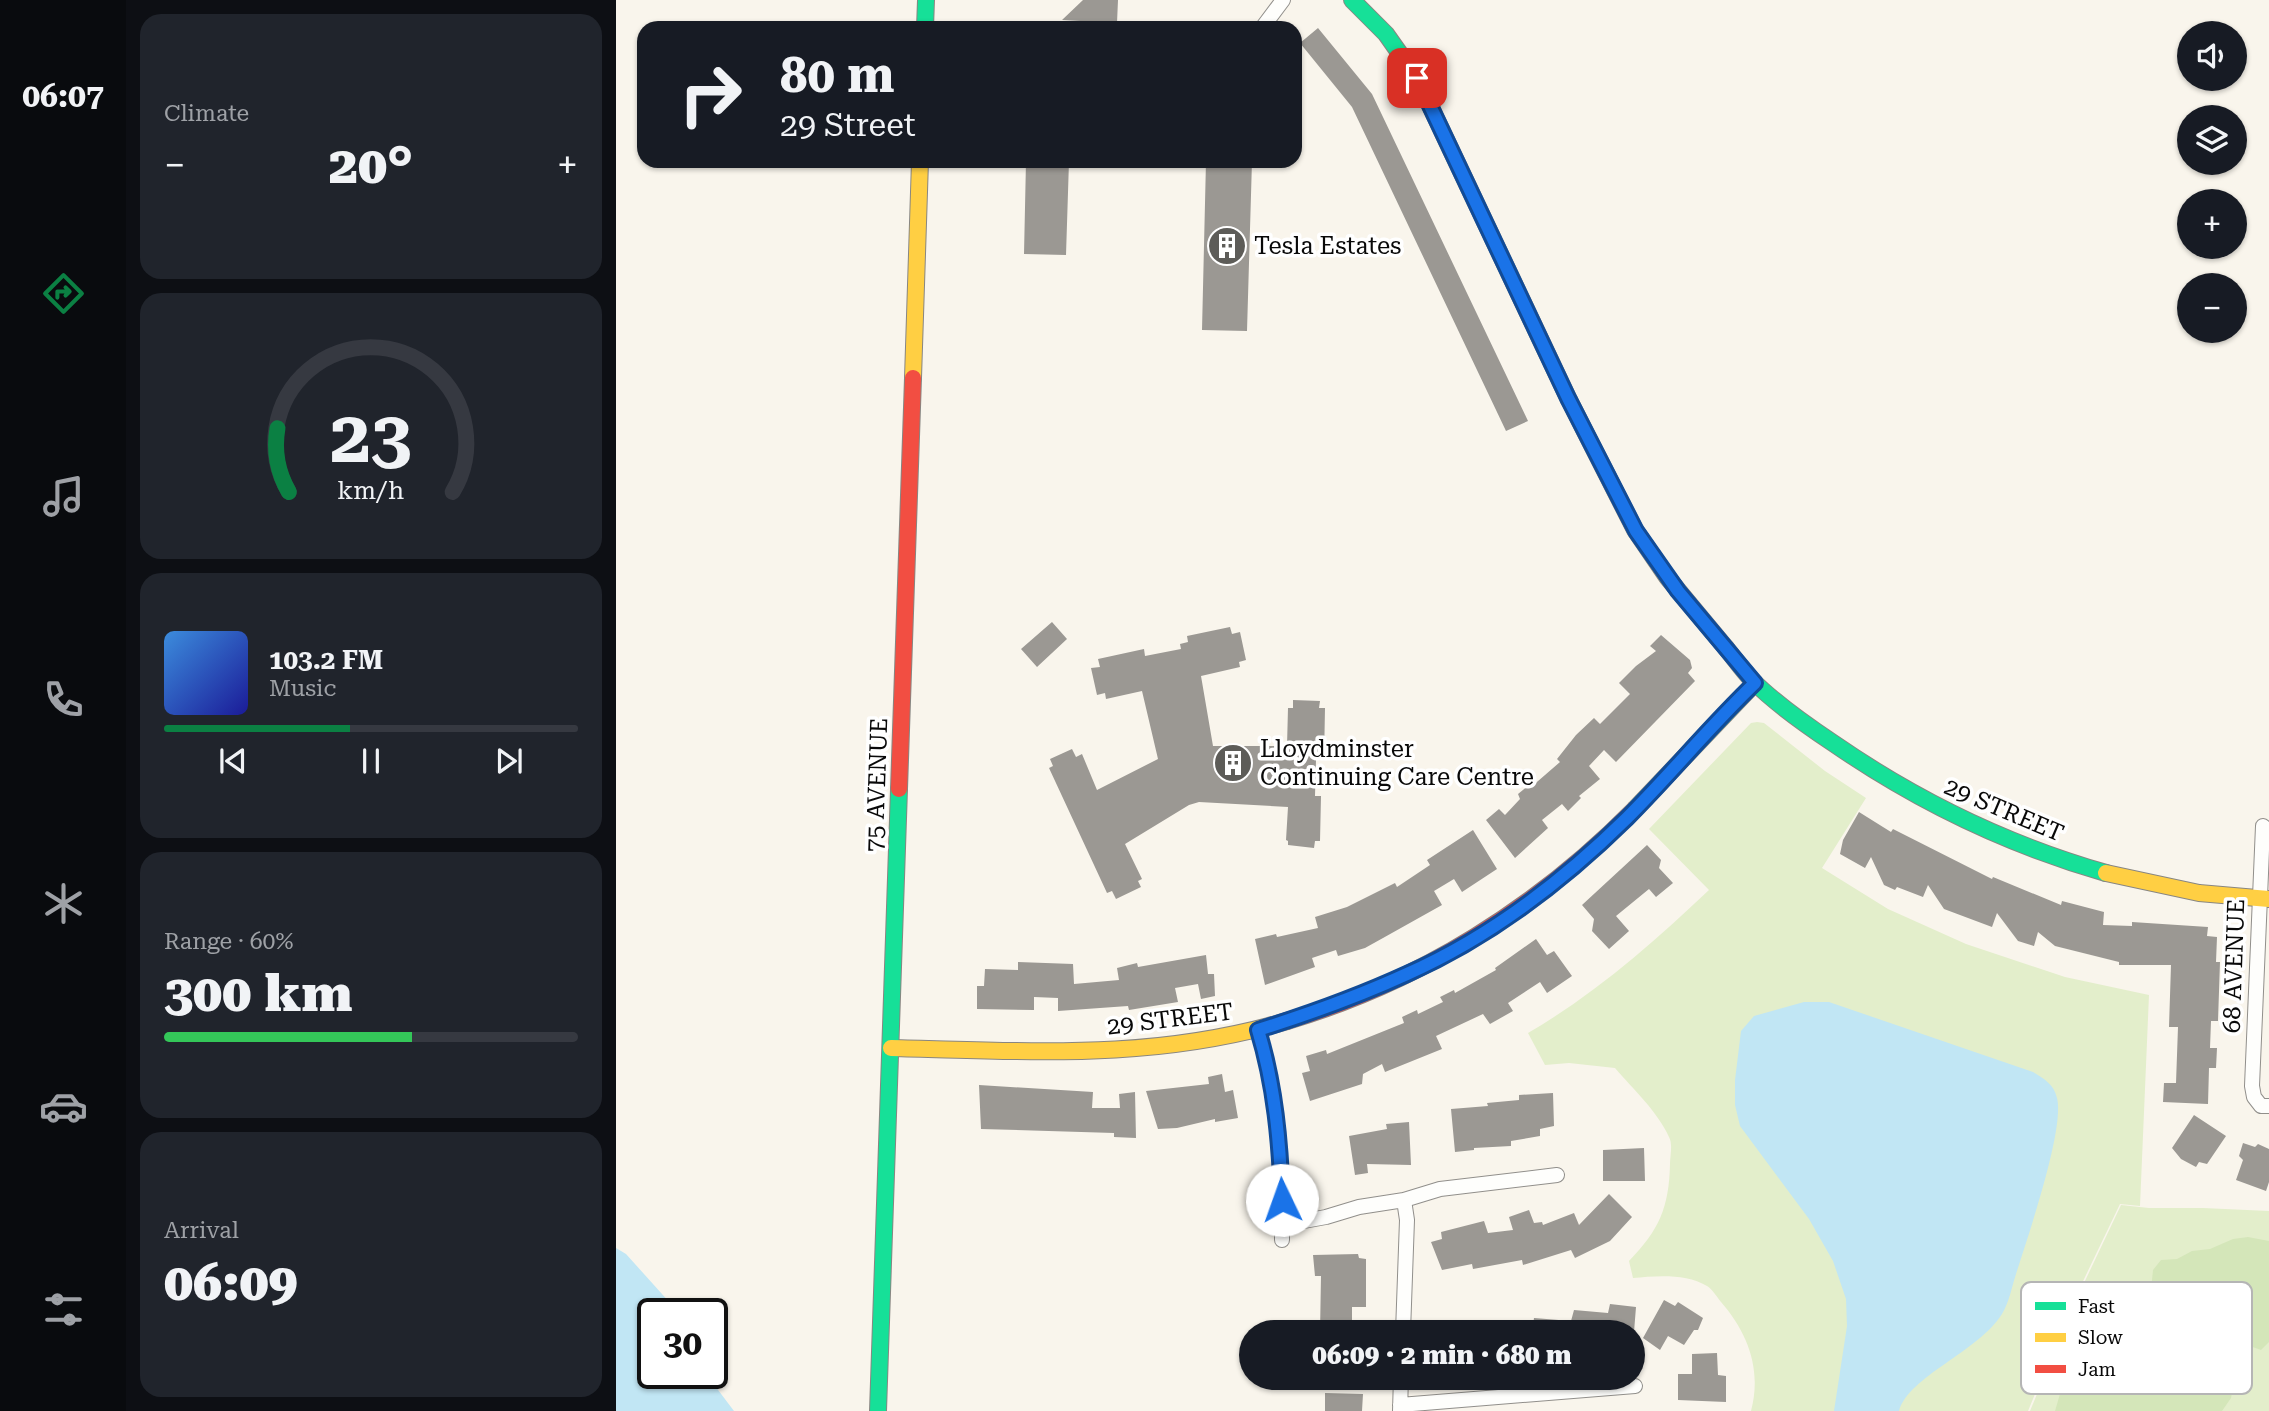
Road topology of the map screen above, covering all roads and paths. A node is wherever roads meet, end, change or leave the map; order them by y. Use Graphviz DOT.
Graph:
graph roads {
  1 [pos="926,0"];
  2 [pos="1283,0"];
  3 [pos="1352,0"];
  4 [pos="925,21"];
  5 [pos="1267,21"];
  6 [pos="920,168"];
  7 [pos="1755,683"];
  8 [pos="2263,826"];
  9 [pos="2264,899"];
  10 [pos="1258,1030"];
  11 [pos="891,1048"];
  12 [pos="2265,1106"];
  13 [pos="1557,1175"];
  14 [pos="1405,1200"];
  15 [pos="1282,1224"];
  16 [pos="1282,1240"];
  17 [pos="1403,1320"];
  18 [pos="1401,1390"];
  19 [pos="1592,1390"];
  20 [pos="1400,1408"];
  21 [pos="878,1411"];
  1 -- 4 [label="street"];
  2 -- 5 [label="street"];
  3 -- 7 [label="street, 29 STREET"];
  6 -- 11 [label="street, 75 AVENUE"];
  7 -- 9 [label="street, 29 STREET"];
  7 -- 10 [label="street, 29 STREET"];
  8 -- 9 [label="street, 68 AVENUE"];
  9 -- 12 [label="street, 68 AVENUE"];
  10 -- 11 [label="street, 29 STREET"];
  10 -- 15 [label="street"];
  11 -- 21 [label="street, 75 AVENUE"];
  13 -- 14 [label="street"];
  14 -- 15 [label="street"];
  14 -- 17 [label="street"];
  15 -- 16 [label="street"];
  18 -- 20 [label="street"];
  19 -- 20 [label="street"];
}
